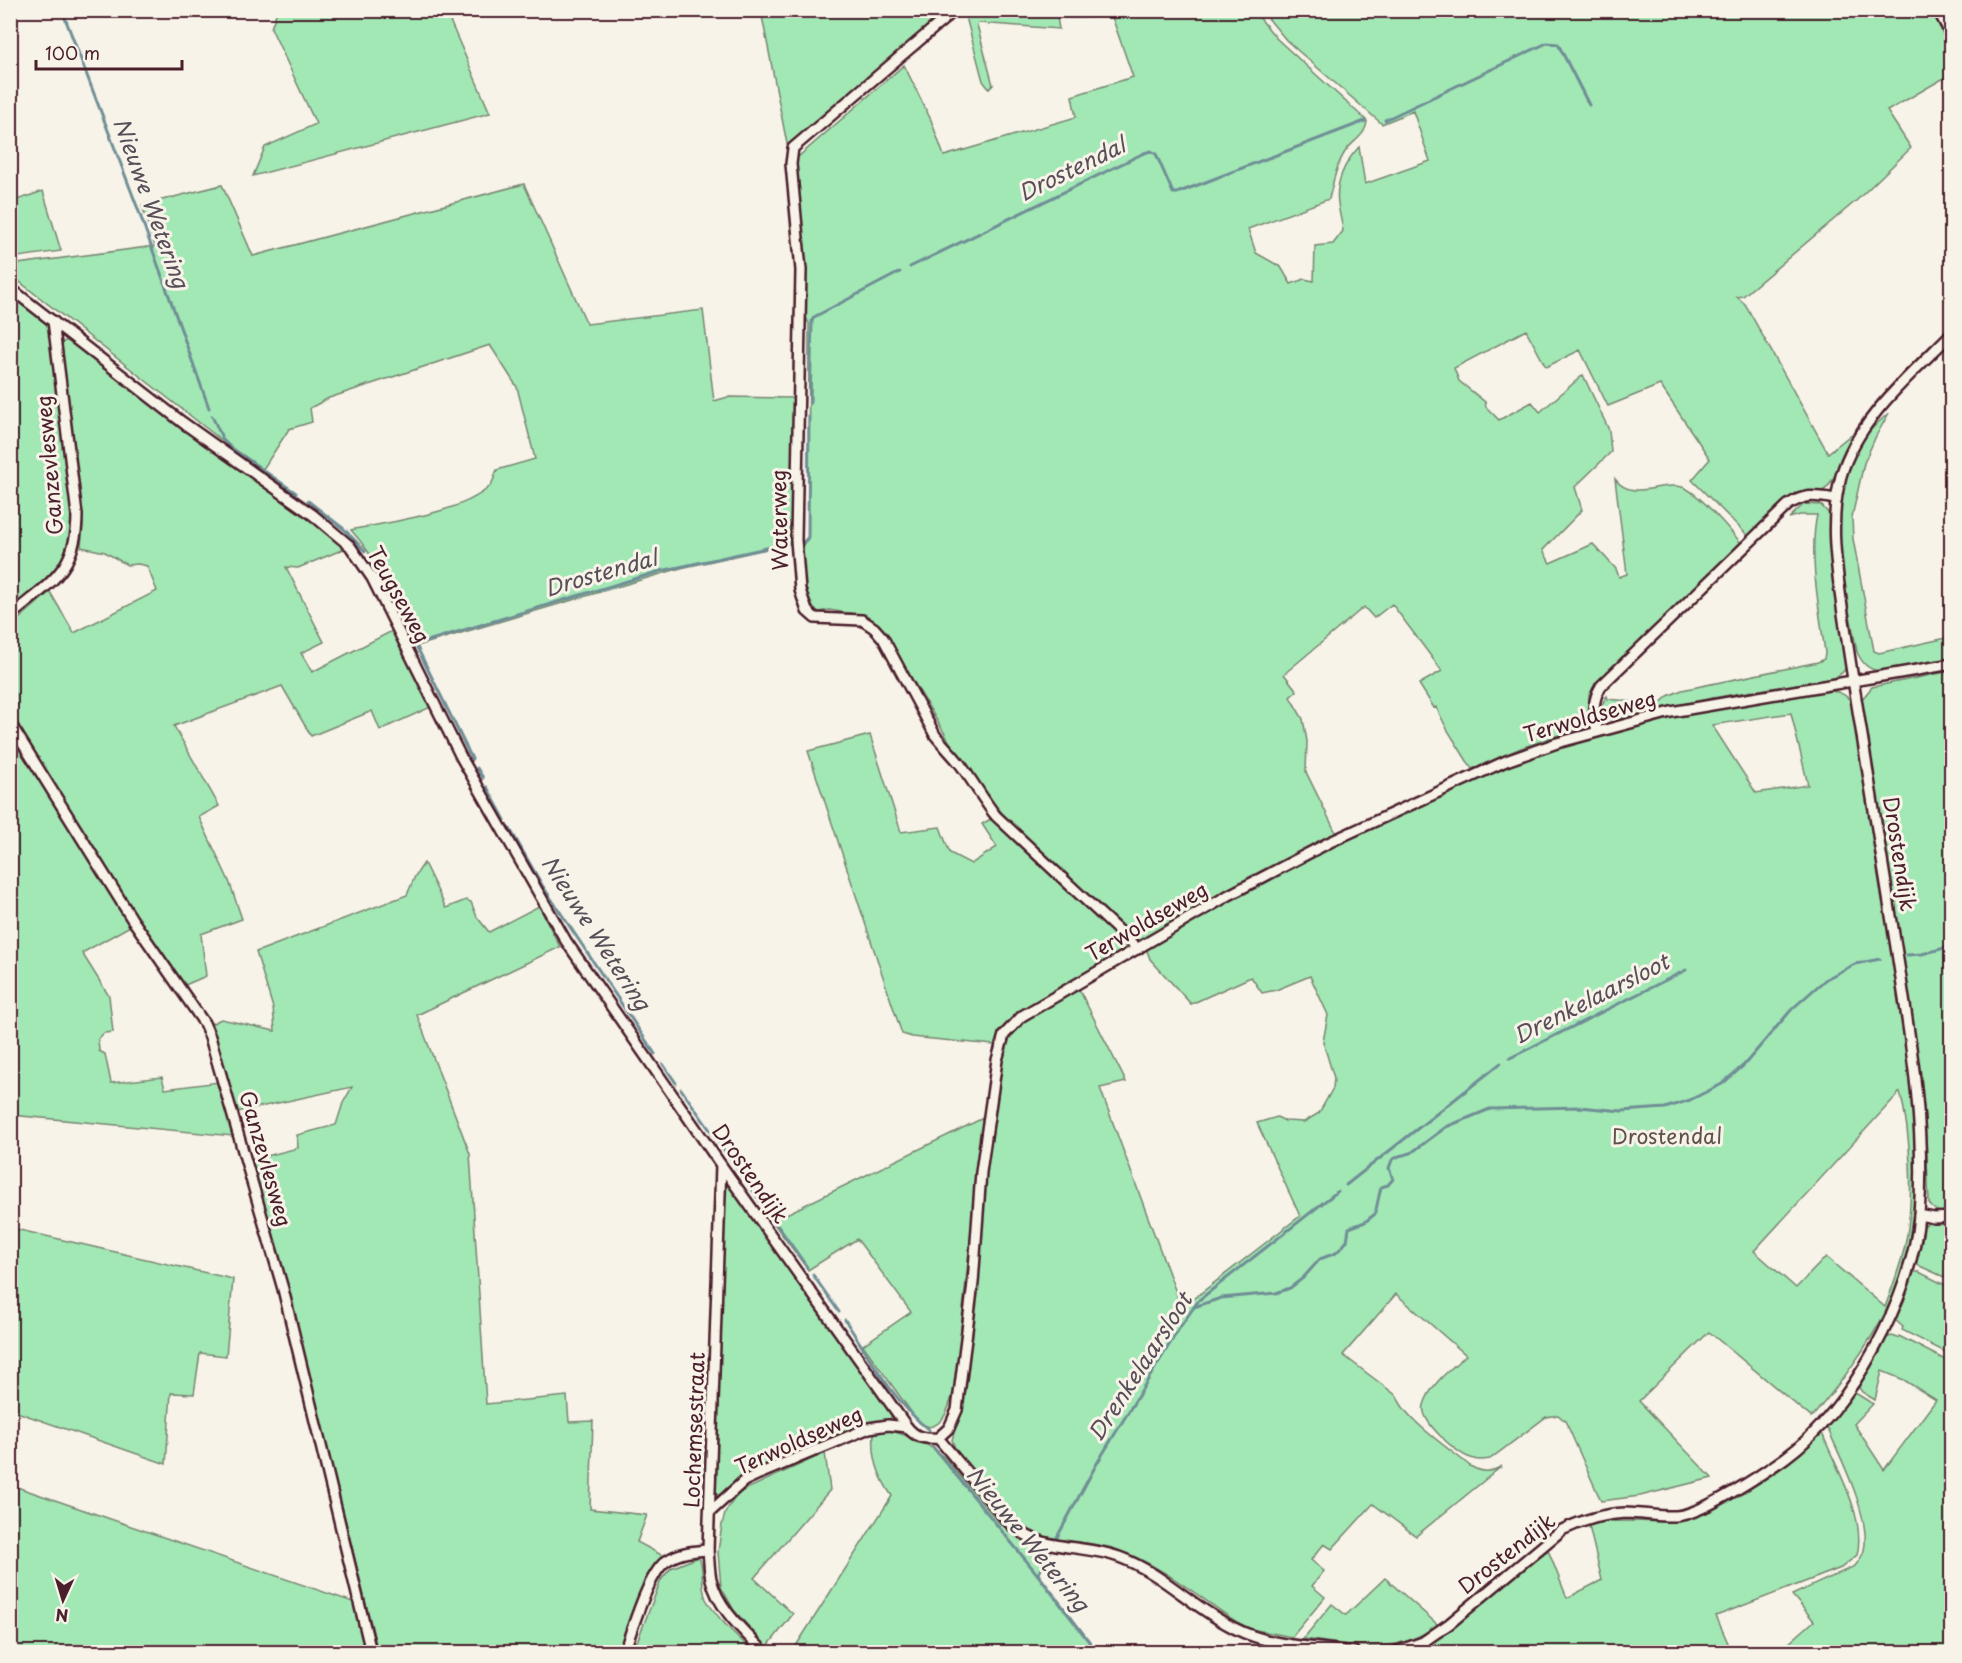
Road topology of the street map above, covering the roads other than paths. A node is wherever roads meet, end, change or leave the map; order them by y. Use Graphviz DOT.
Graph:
graph roads {
  1 [pos="955,10"];
  2 [pos="1938,10"];
  3 [pos="1952,37"];
  4 [pos="10,288"];
  5 [pos="53,321"];
  6 [pos="1952,333"];
  7 [pos="1836,498"];
  8 [pos="10,616"];
  9 [pos="1952,664"];
  10 [pos="1853,681"];
  11 [pos="10,723"];
  12 [pos="1597,731"];
  13 [pos="566,941"];
  14 [pos="1138,949"];
  15 [pos="721,1165"];
  16 [pos="1919,1215"];
  17 [pos="1952,1217"];
  18 [pos="907,1426"];
  19 [pos="934,1439"];
  20 [pos="711,1511"];
  21 [pos="708,1550"];
  22 [pos="371,1653"];
  23 [pos="624,1653"];
  24 [pos="764,1653"];
  25 [pos="1354,1653"];
  26 [pos="1395,1653"];
  1 -- 14 [label="street, Waterweg"];
  2 -- 3 [label="street"];
  4 -- 5 [label="street, Teugseweg"];
  5 -- 8 [label="street, Ganzevlesweg"];
  5 -- 13 [label="street, Teugseweg"];
  6 -- 7 [label="street, Drostendijk"];
  7 -- 10 [label="street, Drostendijk"];
  7 -- 12 [label="street"];
  9 -- 10 [label="street, Terwoldseweg"];
  10 -- 12 [label="street, Terwoldseweg"];
  10 -- 16 [label="street, Drostendijk"];
  11 -- 22 [label="street, Ganzevlesweg"];
  12 -- 14 [label="street, Terwoldseweg"];
  13 -- 15 [label="street, Drostendijk"];
  14 -- 19 [label="street, Terwoldseweg"];
  15 -- 18 [label="street, Drostendijk"];
  15 -- 20 [label="street, Lochemsestraat"];
  16 -- 17 [label="street"];
  16 -- 26 [label="street, Drostendijk"];
  18 -- 19 [label="street"];
  18 -- 20 [label="street, Terwoldseweg"];
  19 -- 25 [label="street"];
  20 -- 21 [label="street, Lochemsestraat"];
  21 -- 23 [label="street"];
  21 -- 24 [label="street, Lochemsestraat"];
}
